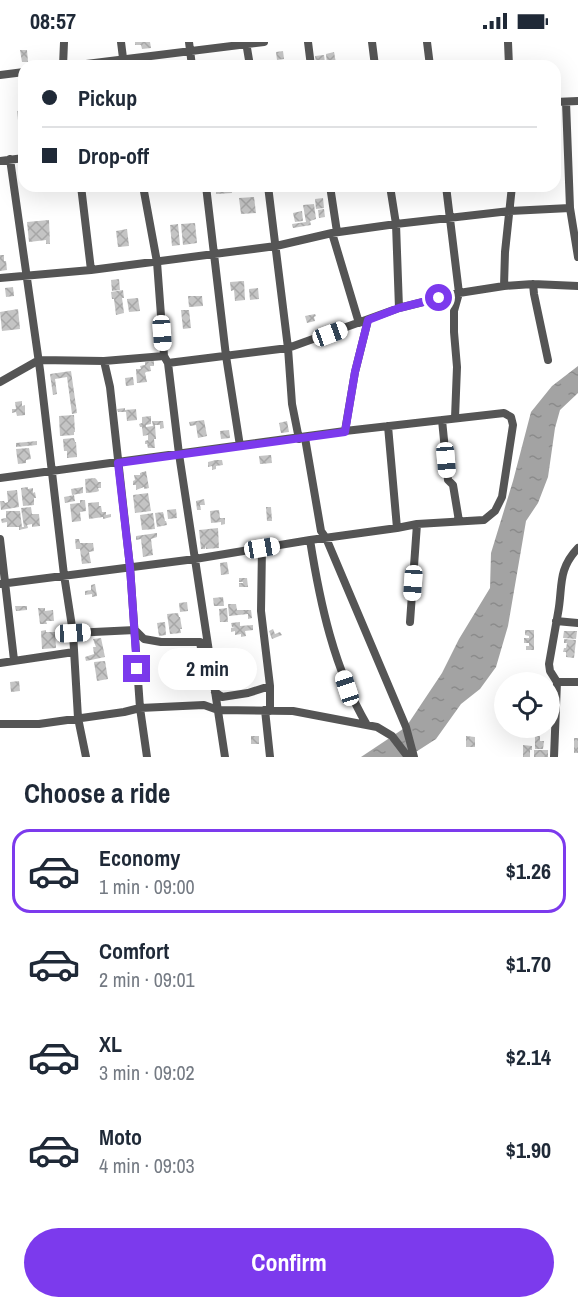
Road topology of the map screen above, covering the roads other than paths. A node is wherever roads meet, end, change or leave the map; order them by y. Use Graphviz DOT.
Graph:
graph roads {
  1 [pos="64,42"];
  2 [pos="121,42"];
  3 [pos="189,42"];
  4 [pos="264,42"];
  5 [pos="308,42"];
  6 [pos="372,42"];
  7 [pos="427,42"];
  8 [pos="508,42"];
  9 [pos="246,43"];
  10 [pos="191,52"];
  11 [pos="63,60"];
  12 [pos="124,60"];
  13 [pos="142,60"];
  14 [pos="192,60"];
  15 [pos="249,60"];
  16 [pos="310,60"];
  17 [pos="374,60"];
  18 [pos="429,60"];
  19 [pos="509,60"];
  20 [pos="18,73"];
  21 [pos="0,75"];
  22 [pos="578,101"];
  23 [pos="561,102"];
  24 [pos="566,102"];
  25 [pos="18,158"];
  26 [pos="10,159"];
  27 [pos="0,161"];
  28 [pos="82,192"];
  29 [pos="144,192"];
  30 [pos="207,192"];
  31 [pos="269,192"];
  32 [pos="331,192"];
  33 [pos="391,192"];
  34 [pos="447,192"];
  35 [pos="512,192"];
  36 [pos="570,208"];
  37 [pos="510,212"];
  38 [pos="450,219"];
  39 [pos="396,224"];
  40 [pos="334,233"];
  41 [pos="276,246"];
  42 [pos="215,254"];
  43 [pos="578,257"];
  44 [pos="157,262"];
  45 [pos="91,270"];
  46 [pos="26,276"];
  47 [pos="0,278"];
  48 [pos="533,284"];
  49 [pos="504,286"];
  50 [pos="578,286"];
  51 [pos="459,293"];
  52 [pos="399,308"];
  53 [pos="368,320"];
  54 [pos="359,323"];
  55 [pos="288,348"];
  56 [pos="226,356"];
  57 [pos="39,360"];
  58 [pos="166,360"];
  59 [pos="548,360"];
  60 [pos="104,361"];
  61 [pos="0,382"];
  62 [pos="455,418"];
  63 [pos="442,420"];
  64 [pos="388,426"];
  65 [pos="345,432"];
  66 [pos="302,438"];
  67 [pos="240,446"];
  68 [pos="179,454"];
  69 [pos="118,463"];
  70 [pos="51,471"];
  71 [pos="0,478"];
  72 [pos="459,521"];
  73 [pos="417,524"];
  74 [pos="398,528"];
  75 [pos="326,538"];
  76 [pos="0,539"];
  77 [pos="310,540"];
  78 [pos="262,548"];
  79 [pos="578,548"];
  80 [pos="195,558"];
  81 [pos="130,567"];
  82 [pos="64,576"];
  83 [pos="3,583"];
  84 [pos="556,621"];
  85 [pos="410,622"];
  86 [pos="578,623"];
  87 [pos="135,630"];
  88 [pos="73,633"];
  89 [pos="74,652"];
  90 [pos="15,660"];
  91 [pos="0,663"];
  92 [pos="551,672"];
  93 [pos="560,682"];
  94 [pos="578,682"];
  95 [pos="270,686"];
  96 [pos="215,692"];
  97 [pos="140,708"];
  98 [pos="218,710"];
  99 [pos="268,710"];
  100 [pos="78,718"];
  101 [pos="0,724"];
  102 [pos="367,725"];
  103 [pos="555,738"];
  104 [pos="86,757"];
  105 [pos="147,757"];
  106 [pos="225,757"];
  107 [pos="270,757"];
  108 [pos="408,757"];
  109 [pos="414,757"];
  110 [pos="554,757"];
  1 -- 11 [label="street"];
  2 -- 12 [label="street"];
  3 -- 10 [label="street"];
  4 -- 9 [label="street"];
  5 -- 16 [label="street"];
  6 -- 17 [label="street"];
  7 -- 18 [label="street"];
  8 -- 19 [label="street"];
  9 -- 10 [label="street"];
  9 -- 15 [label="street"];
  10 -- 13 [label="street"];
  10 -- 14 [label="street"];
  20 -- 21 [label="street"];
  22 -- 24 [label="street"];
  23 -- 24 [label="street"];
  24 -- 36 [label="street"];
  25 -- 26 [label="street"];
  26 -- 27 [label="street"];
  26 -- 46 [label="street"];
  28 -- 45 [label="street"];
  29 -- 44 [label="street"];
  30 -- 42 [label="street"];
  31 -- 41 [label="street"];
  32 -- 40 [label="street"];
  33 -- 39 [label="street"];
  34 -- 38 [label="street"];
  35 -- 37 [label="street"];
  36 -- 37 [label="street"];
  36 -- 43 [label="street"];
  37 -- 38 [label="street"];
  37 -- 49 [label="street"];
  38 -- 39 [label="street"];
  38 -- 51 [label="street"];
  39 -- 40 [label="street"];
  39 -- 52 [label="street"];
  40 -- 41 [label="street"];
  40 -- 54 [label="street"];
  41 -- 42 [label="street"];
  41 -- 55 [label="street"];
  42 -- 44 [label="street"];
  42 -- 56 [label="street"];
  44 -- 45 [label="street"];
  44 -- 58 [label="street"];
  45 -- 46 [label="street"];
  46 -- 47 [label="street"];
  46 -- 57 [label="street"];
  48 -- 49 [label="street"];
  48 -- 50 [label="street"];
  48 -- 59 [label="street"];
  49 -- 51 [label="street"];
  51 -- 52 [label="street"];
  51 -- 62 [label="street"];
  52 -- 53 [label="street"];
  53 -- 54 [label="street"];
  53 -- 65 [label="street"];
  54 -- 55 [label="street"];
  55 -- 56 [label="street"];
  55 -- 66 [label="street"];
  56 -- 58 [label="street"];
  56 -- 67 [label="street"];
  57 -- 60 [label="street"];
  57 -- 61 [label="street"];
  57 -- 70 [label="street"];
  58 -- 60 [label="street"];
  58 -- 68 [label="street"];
  60 -- 69 [label="street"];
  62 -- 63 [label="street"];
  62 -- 72 [label="street"];
  63 -- 64 [label="street"];
  63 -- 72 [label="street"];
  64 -- 65 [label="street"];
  64 -- 74 [label="street"];
  65 -- 66 [label="street"];
  66 -- 67 [label="street"];
  66 -- 75 [label="street"];
  67 -- 68 [label="street"];
  68 -- 69 [label="street"];
  68 -- 80 [label="street"];
  69 -- 70 [label="street"];
  69 -- 81 [label="street"];
  70 -- 71 [label="street"];
  70 -- 82 [label="street"];
  72 -- 73 [label="street"];
  73 -- 74 [label="street"];
  73 -- 85 [label="street"];
  74 -- 75 [label="street"];
  75 -- 77 [label="street"];
  75 -- 109 [label="street"];
  76 -- 83 [label="street"];
  77 -- 78 [label="street"];
  77 -- 102 [label="street"];
  78 -- 80 [label="street"];
  78 -- 95 [label="street"];
  79 -- 84 [label="street"];
  80 -- 81 [label="street"];
  80 -- 96 [label="street"];
  81 -- 82 [label="street"];
  81 -- 87 [label="street"];
  82 -- 83 [label="street"];
  82 -- 88 [label="street"];
  83 -- 90 [label="street"];
  84 -- 86 [label="street"];
  84 -- 92 [label="street"];
  87 -- 88 [label="street"];
  87 -- 96 [label="street"];
  87 -- 97 [label="street"];
  88 -- 89 [label="street"];
  89 -- 90 [label="street"];
  89 -- 100 [label="street"];
  90 -- 91 [label="street"];
  93 -- 94 [label="street"];
  95 -- 96 [label="street"];
  95 -- 99 [label="street"];
  96 -- 98 [label="street"];
  97 -- 98 [label="street"];
  97 -- 100 [label="street"];
  97 -- 105 [label="street"];
  98 -- 99 [label="street"];
  98 -- 106 [label="street"];
  99 -- 102 [label="street"];
  99 -- 107 [label="street"];
  100 -- 101 [label="street"];
  100 -- 104 [label="street"];
  102 -- 108 [label="street"];
  103 -- 110 [label="street"];
}
